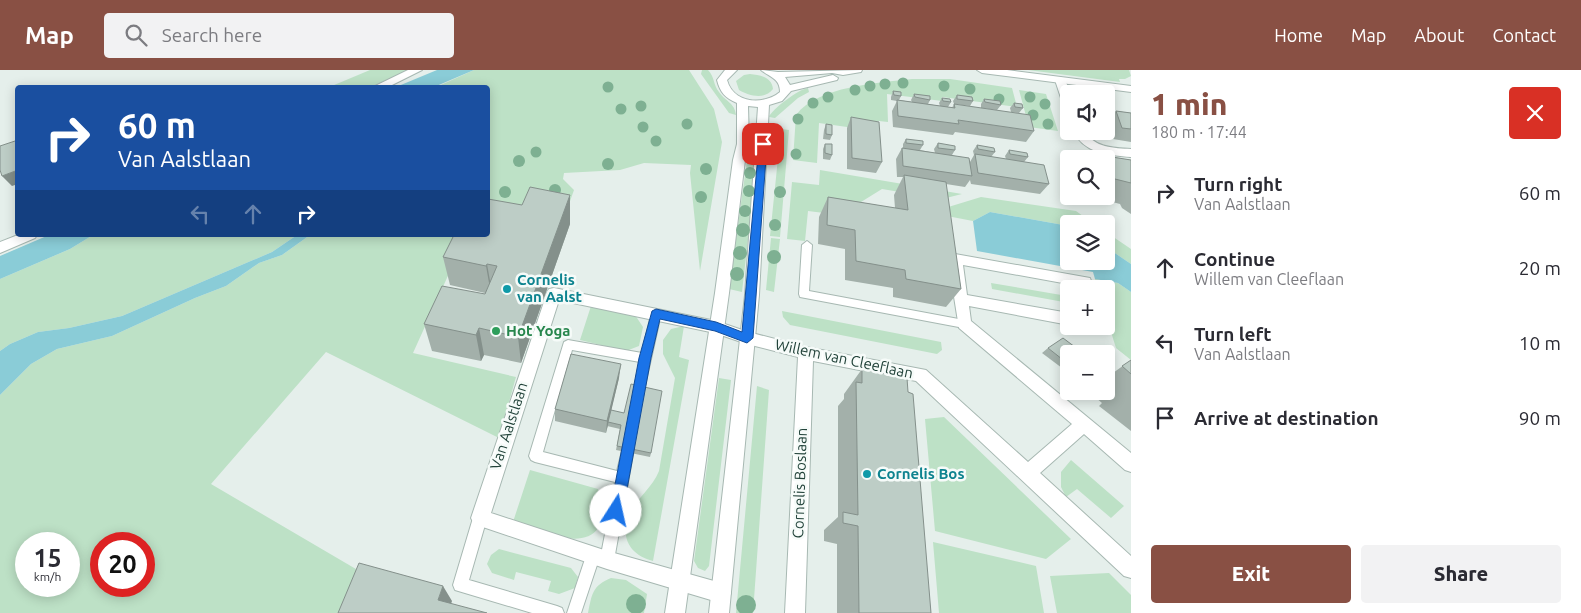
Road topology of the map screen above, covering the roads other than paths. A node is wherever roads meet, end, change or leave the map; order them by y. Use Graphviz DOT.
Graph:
graph roads {
  1 [pos="417,70"];
  2 [pos="766,70"];
  3 [pos="857,70"];
  4 [pos="982,70"];
  5 [pos="724,72"];
  6 [pos="843,72"];
  7 [pos="777,75"];
  8 [pos="1060,80"];
  9 [pos="383,85"];
  10 [pos="1062,85"];
  11 [pos="786,89"];
  12 [pos="1131,89"];
  13 [pos="742,102"];
  14 [pos="764,104"];
  15 [pos="1084,140"];
  16 [pos="1131,154"];
  17 [pos="25,237"];
  18 [pos="807,244"];
  19 [pos="0,248"];
  20 [pos="1074,280"];
  21 [pos="960,299"];
  22 [pos="656,314"];
  23 [pos="1060,317"];
  24 [pos="964,324"];
  25 [pos="716,327"];
  26 [pos="747,338"];
  27 [pos="806,353"];
  28 [pos="645,358"];
  29 [pos="1084,424"];
  30 [pos="1131,464"];
  31 [pos="1027,473"];
  32 [pos="622,478"];
  33 [pos="480,518"];
  34 [pos="600,558"];
  35 [pos="1131,569"];
  36 [pos="680,582"];
  37 [pos="720,593"];
  38 [pos="557,613"];
  39 [pos="574,613"];
  40 [pos="675,613"];
  41 [pos="719,613"];
  42 [pos="796,613"];
  1 -- 9 [label="street"];
  2 -- 7 [label="street"];
  3 -- 6 [label="street"];
  4 -- 8 [label="street"];
  5 -- 13 [label="street"];
  6 -- 7 [label="street"];
  6 -- 11 [label="street"];
  7 -- 11 [label="street"];
  8 -- 10 [label="street"];
  8 -- 12 [label="street"];
  11 -- 14 [label="street"];
  13 -- 14 [label="street"];
  13 -- 25 [label="street"];
  14 -- 26 [label="street"];
  15 -- 16 [label="street"];
  17 -- 19 [label="street"];
  18 -- 24 [label="lane"];
  20 -- 21 [label="street"];
  21 -- 23 [label="street"];
  21 -- 24 [label="street"];
  22 -- 25 [label="street, Van Aalstlaan"];
  22 -- 28 [label="lane"];
  22 -- 33 [label="street, Van Aalstlaan"];
  24 -- 29 [label="street"];
  25 -- 26 [label="street, Willem van Cleeflaan"];
  25 -- 36 [label="street"];
  26 -- 27 [label="street, Willem van Cleeflaan"];
  26 -- 37 [label="street"];
  27 -- 31 [label="street, Willem van Cleeflaan"];
  27 -- 42 [label="street, Cornelis Boslaan"];
  28 -- 32 [label="lane"];
  28 -- 32 [label="lane"];
  29 -- 30 [label="street"];
  29 -- 31 [label="street"];
  31 -- 35 [label="street, Willem van Cleeflaan"];
  32 -- 34 [label="lane"];
  33 -- 34 [label="street"];
  33 -- 38 [label="lane"];
  34 -- 36 [label="street"];
  34 -- 39 [label="lane"];
  36 -- 37 [label="street"];
  36 -- 40 [label="street"];
  37 -- 41 [label="street"];
}
